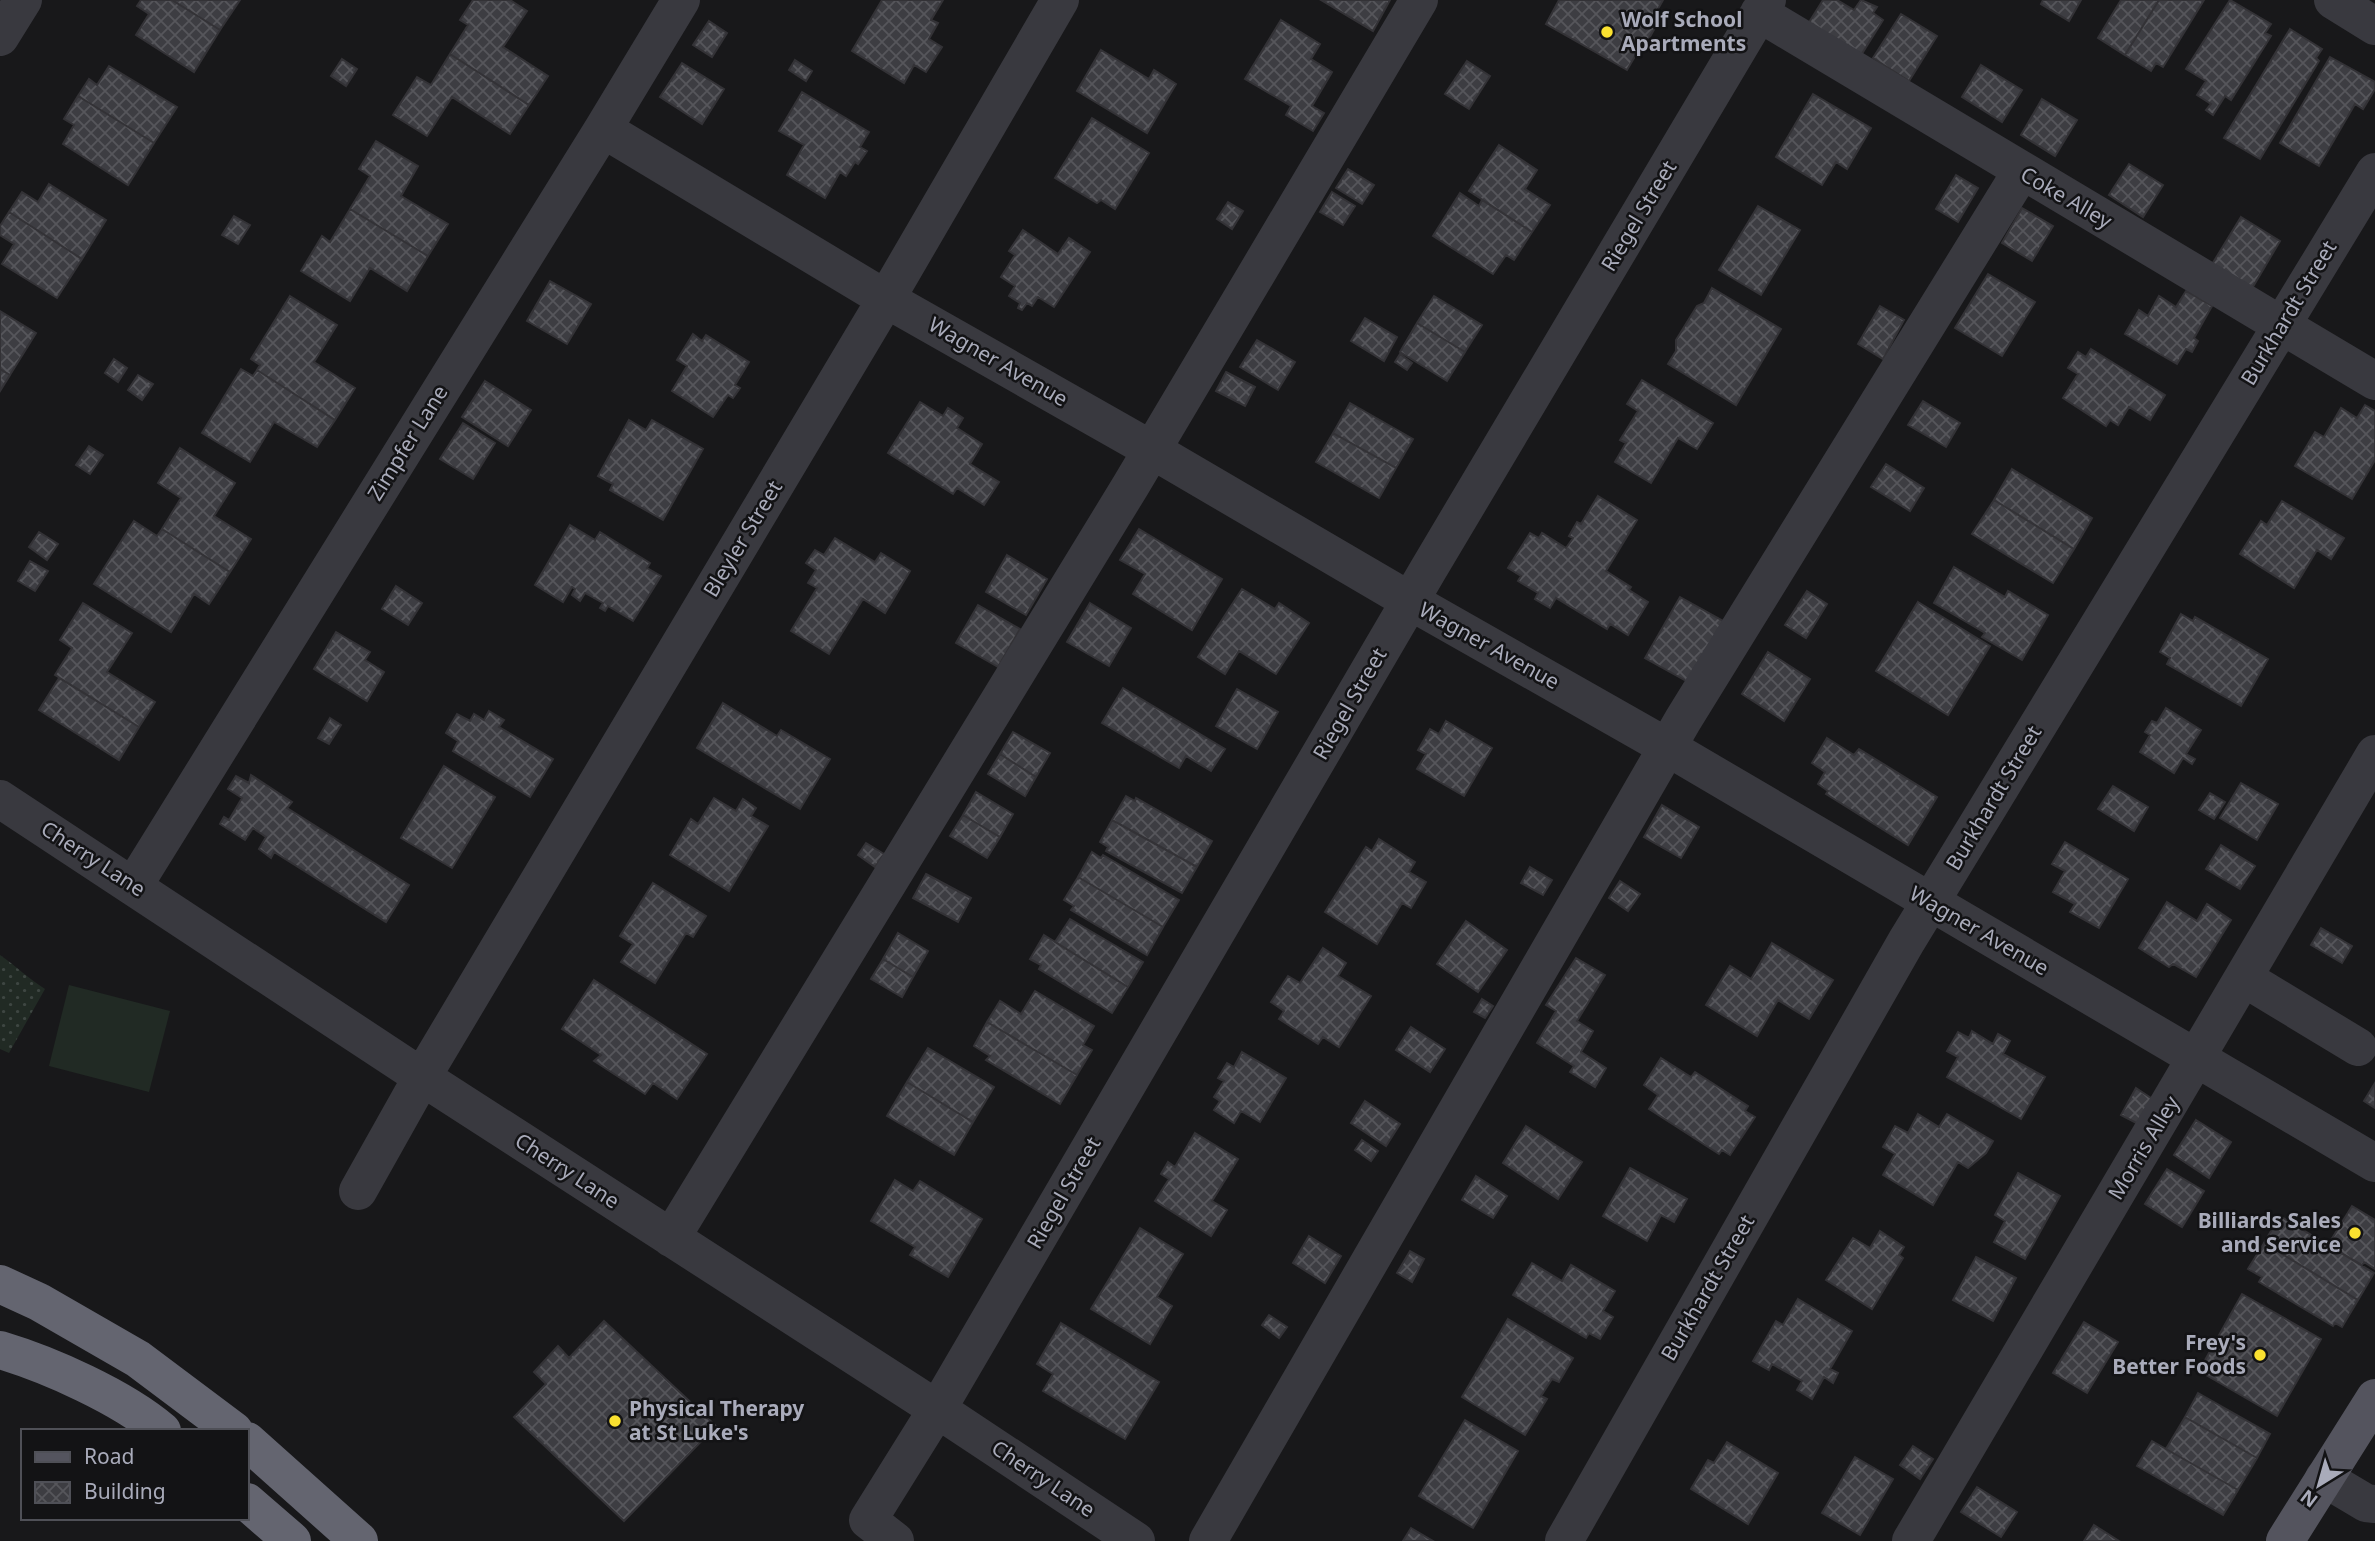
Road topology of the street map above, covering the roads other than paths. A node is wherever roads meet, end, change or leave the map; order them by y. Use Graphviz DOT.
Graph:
graph roads {
  1 [pos="23,0"];
  2 [pos="681,0"];
  3 [pos="1060,0"];
  4 [pos="1419,0"];
  5 [pos="2333,0"];
  6 [pos="1763,7"];
  7 [pos="2375,26"];
  8 [pos="0,37"];
  9 [pos="603,129"];
  10 [pos="2021,172"];
  11 [pos="2375,172"];
  12 [pos="886,299"];
  13 [pos="2282,325"];
  14 [pos="2375,381"];
  15 [pos="1152,450"];
  16 [pos="1410,601"];
  17 [pos="1667,747"];
  18 [pos="2375,754"];
  19 [pos="0,799"];
  20 [pos="134,885"];
  21 [pos="1931,901"];
  22 [pos="2244,978"];
  23 [pos="2358,1047"];
  24 [pos="2197,1058"];
  25 [pos="422,1077"];
  26 [pos="2375,1163"];
  27 [pos="358,1191"];
  28 [pos="671,1238"];
  29 [pos="0,1284"];
  30 [pos="0,1350"];
  31 [pos="2375,1398"];
  32 [pos="937,1409"];
  33 [pos="160,1429"];
  34 [pos="231,1429"];
  35 [pos="248,1442"];
  36 [pos="2324,1478"];
  37 [pos="248,1503"];
  38 [pos="2375,1504"];
  39 [pos="292,1541"];
  40 [pos="359,1541"];
  41 [pos="895,1541"];
  42 [pos="1136,1541"];
  43 [pos="1208,1541"];
  44 [pos="1564,1541"];
  45 [pos="1911,1541"];
  46 [pos="2285,1541"];
  1 -- 8 [label="street"];
  2 -- 9 [label="street, Zimpfer Lane"];
  3 -- 12 [label="street, Bleyler Street"];
  4 -- 15 [label="street"];
  5 -- 7 [label="street"];
  6 -- 10 [label="street, Coke Alley"];
  6 -- 16 [label="street, Riegel Street"];
  9 -- 12 [label="street, Wagner Avenue"];
  9 -- 20 [label="street, Zimpfer Lane"];
  10 -- 13 [label="street, Coke Alley"];
  10 -- 17 [label="street"];
  11 -- 13 [label="street, Burkhardt Street"];
  12 -- 15 [label="street, Wagner Avenue"];
  12 -- 25 [label="street, Bleyler Street"];
  13 -- 14 [label="street, Coke Alley"];
  13 -- 21 [label="street, Burkhardt Street"];
  15 -- 16 [label="street, Wagner Avenue"];
  15 -- 28 [label="street"];
  16 -- 17 [label="street, Wagner Avenue"];
  16 -- 32 [label="street, Riegel Street"];
  17 -- 21 [label="street, Wagner Avenue"];
  17 -- 43 [label="street"];
  18 -- 22 [label="street, Morris Alley"];
  19 -- 20 [label="street, Cherry Lane"];
  20 -- 25 [label="street, Cherry Lane"];
  21 -- 24 [label="street, Wagner Avenue"];
  21 -- 44 [label="street, Burkhardt Street"];
  22 -- 23 [label="street"];
  22 -- 24 [label="street, Morris Alley"];
  24 -- 26 [label="street, Wagner Avenue"];
  24 -- 45 [label="street, Morris Alley"];
  25 -- 27 [label="street, Bleyler Street"];
  25 -- 28 [label="street, Cherry Lane"];
  28 -- 32 [label="street, Cherry Lane"];
  29 -- 34 [label="highway"];
  30 -- 33 [label="highway"];
  31 -- 36 [label="main road"];
  32 -- 41 [label="street, Riegel Street"];
  32 -- 42 [label="street, Cherry Lane"];
  35 -- 40 [label="highway"];
  36 -- 38 [label="street"];
  36 -- 46 [label="main road"];
  37 -- 39 [label="highway"];
}
